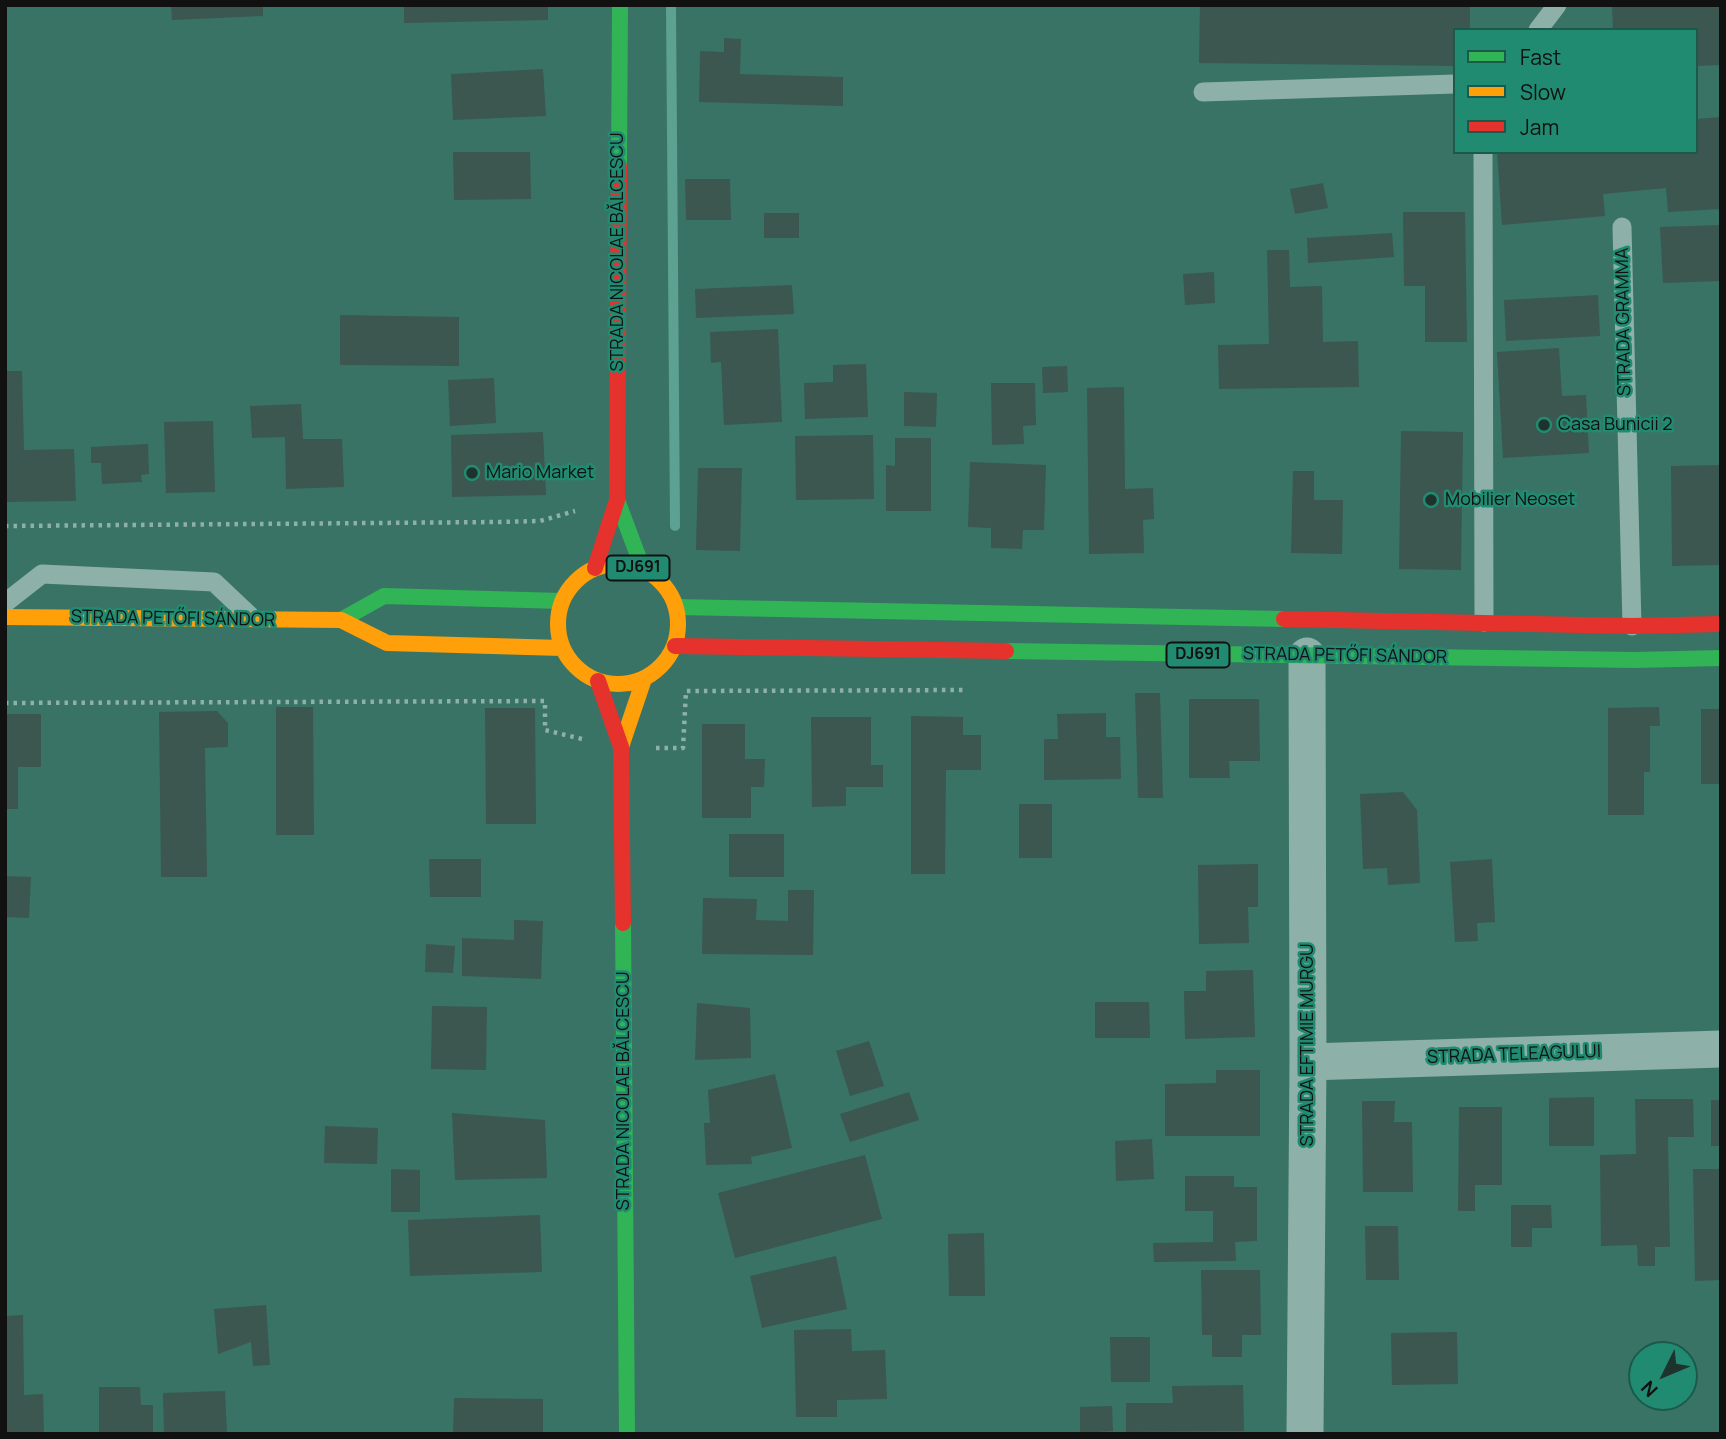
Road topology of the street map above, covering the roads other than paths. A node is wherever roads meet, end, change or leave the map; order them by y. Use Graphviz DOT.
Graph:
graph roads {
  1 [pos="620,5"];
  2 [pos="1557,5"];
  3 [pos="1540,28"];
  4 [pos="1453,84"];
  5 [pos="1203,92"];
  6 [pos="1483,154"];
  7 [pos="1622,227"];
  8 [pos="617,500"];
  9 [pos="595,568"];
  10 [pos="643,569"];
  11 [pos="562,601"];
  12 [pos="5,603"];
  13 [pos="676,607"];
  14 [pos="5,617"];
  15 [pos="253,620"];
  16 [pos="341,620"];
  17 [pos="1484,622"];
  18 [pos="1721,624"];
  19 [pos="1632,626"];
  20 [pos="675,646"];
  21 [pos="562,648"];
  22 [pos="1307,656"];
  23 [pos="1721,657"];
  24 [pos="644,678"];
  25 [pos="598,681"];
  26 [pos="621,747"];
  27 [pos="1721,1049"];
  28 [pos="1308,1062"];
  29 [pos="627,1434"];
  30 [pos="1305,1434"];
  1 -- 8 [label="main road, STRADA NICOLAE BĂLCESCU"];
  2 -- 3 [label="lane"];
  4 -- 5 [label="lane"];
  6 -- 17 [label="lane"];
  7 -- 19 [label="lane, STRADA GRAMMA"];
  8 -- 9 [label="main road, STRADA NICOLAE BĂLCESCU"];
  8 -- 10 [label="main road, STRADA NICOLAE BĂLCESCU"];
  9 -- 10 [label="main road, DJ691"];
  9 -- 11 [label="main road, DJ691"];
  10 -- 13 [label="main road, DJ691"];
  11 -- 16 [label="main road, STRADA PETŐFI SÁNDOR"];
  11 -- 21 [label="main road"];
  12 -- 15 [label="lane"];
  13 -- 17 [label="main road, STRADA PETŐFI SÁNDOR / DJ691"];
  13 -- 20 [label="main road"];
  14 -- 15 [label="main road, STRADA PETŐFI SÁNDOR"];
  15 -- 16 [label="main road, STRADA PETŐFI SÁNDOR"];
  16 -- 21 [label="main road, STRADA PETŐFI SÁNDOR"];
  17 -- 19 [label="main road, STRADA PETŐFI SÁNDOR / DJ691"];
  18 -- 19 [label="main road, STRADA PETŐFI SÁNDOR / DJ691"];
  20 -- 22 [label="main road, STRADA PETŐFI SÁNDOR / DJ691"];
  20 -- 24 [label="main road"];
  21 -- 25 [label="main road"];
  22 -- 23 [label="main road, STRADA PETŐFI SÁNDOR / DJ691"];
  22 -- 28 [label="street, STRADA EFTIMIE MURGU"];
  24 -- 25 [label="main road"];
  24 -- 26 [label="main road, STRADA NICOLAE BĂLCESCU"];
  25 -- 26 [label="main road, STRADA NICOLAE BĂLCESCU"];
  26 -- 29 [label="main road, STRADA NICOLAE BĂLCESCU"];
  27 -- 28 [label="street, STRADA TELEAGULUI"];
  28 -- 30 [label="street, STRADA EFTIMIE MURGU"];
}
